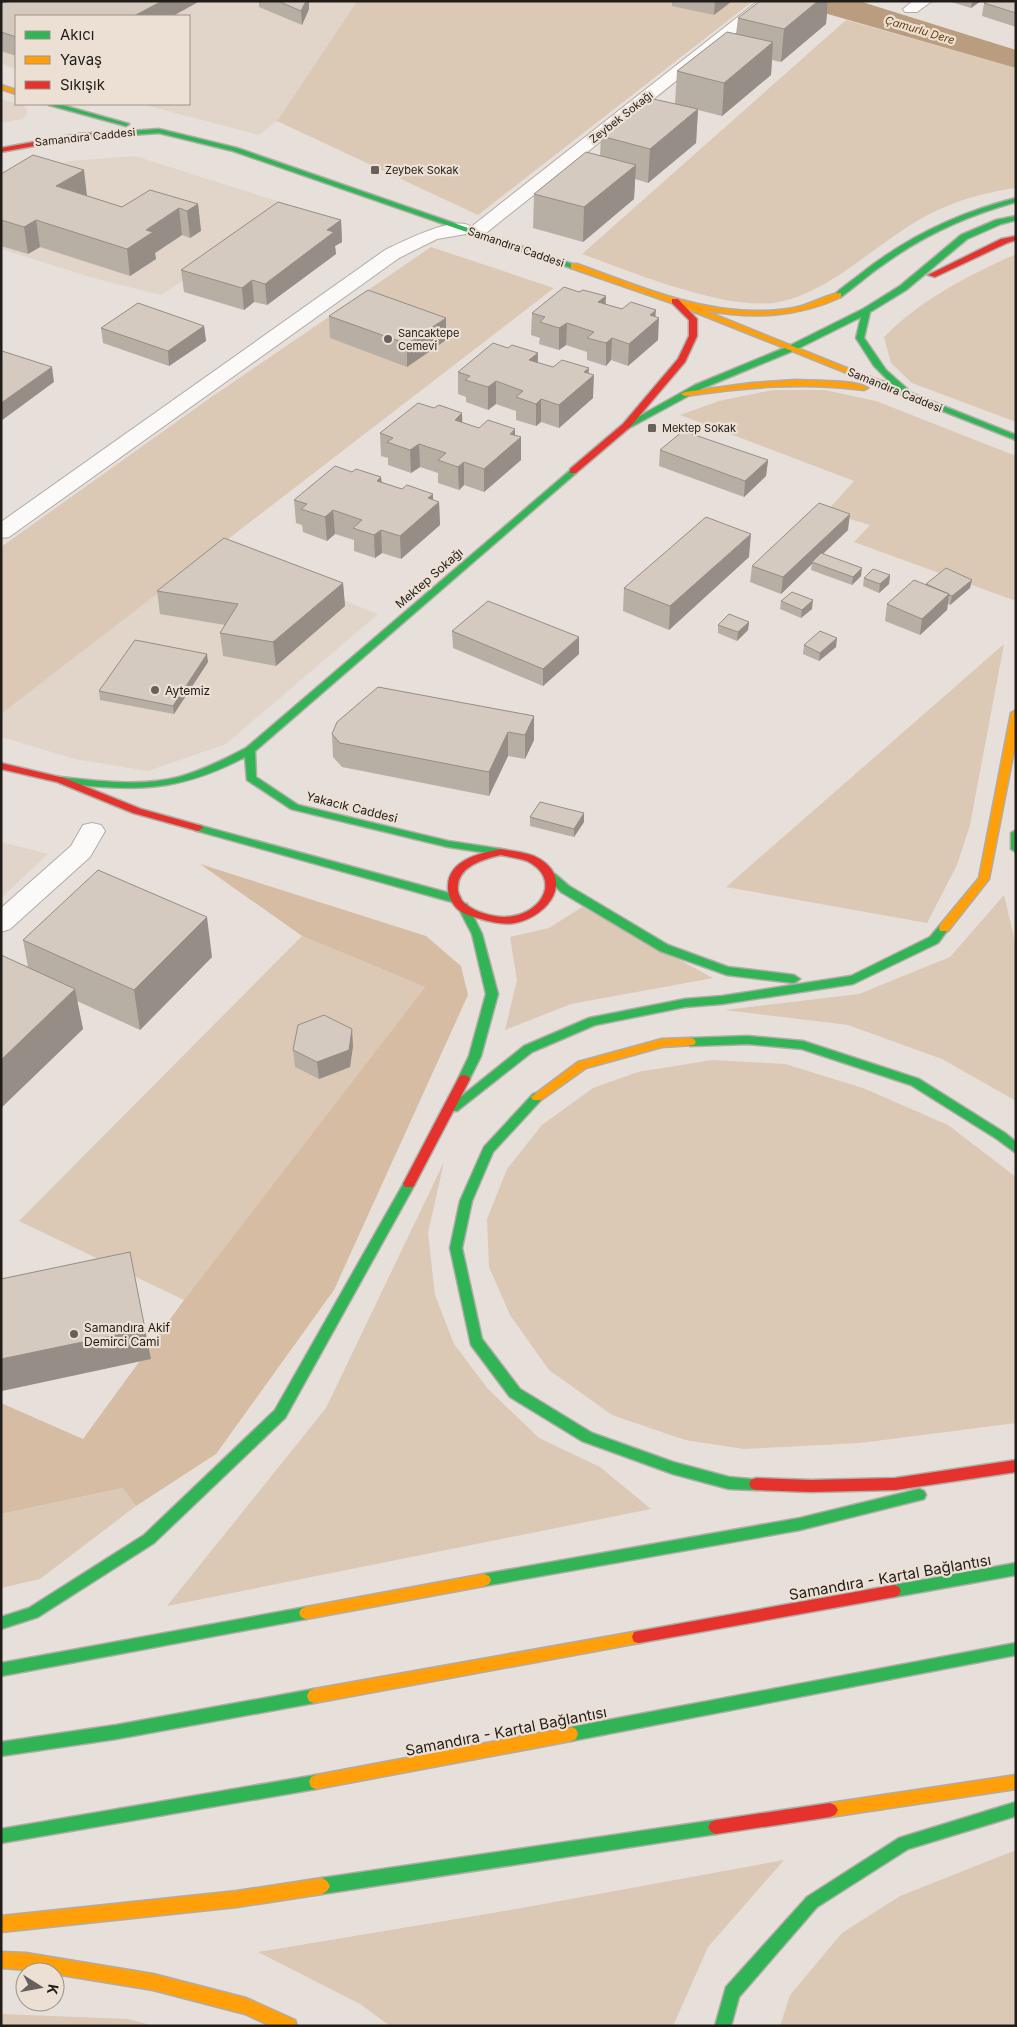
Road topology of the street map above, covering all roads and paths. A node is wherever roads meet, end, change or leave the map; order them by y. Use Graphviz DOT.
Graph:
graph roads {
  1 [pos="768,1"];
  2 [pos="924,1"];
  3 [pos="911,10"];
  4 [pos="1,87"];
  5 [pos="15,92"];
  6 [pos="55,105"];
  7 [pos="159,131"];
  8 [pos="1,150"];
  9 [pos="1016,200"];
  10 [pos="1016,218"];
  11 [pos="469,231"];
  12 [pos="1016,238"];
  13 [pos="903,288"];
  14 [pos="675,301"];
  15 [pos="866,311"];
  16 [pos="792,348"];
  17 [pos="685,394"];
  18 [pos="914,398"];
  19 [pos="626,426"];
  20 [pos="1016,438"];
  21 [pos="1,532"];
  22 [pos="1016,713"];
  23 [pos="250,750"];
  24 [pos="1,766"];
  25 [pos="60,780"];
  26 [pos="92,831"];
  27 [pos="1016,833"];
  28 [pos="1016,849"];
  29 [pos="501,852"];
  30 [pos="551,876"];
  31 [pos="459,903"];
  32 [pos="1,923"];
  33 [pos="853,980"];
  34 [pos="448,1112"];
  35 [pos="1016,1149"];
  36 [pos="1016,1466"];
  37 [pos="1016,1472"];
  38 [pos="950,1488"];
  39 [pos="931,1492"];
  40 [pos="1016,1569"];
  41 [pos="1,1624"];
  42 [pos="1016,1649"];
  43 [pos="1,1670"];
  44 [pos="1,1749"];
  45 [pos="1016,1782"];
  46 [pos="1016,1809"];
  47 [pos="1,1836"];
  48 [pos="1,1924"];
  49 [pos="1,1960"];
  50 [pos="289,2026"];
  51 [pos="723,2026"];
  1 -- 11 [label="street, Zeybek Sokağı"];
  2 -- 3 [label="street"];
  4 -- 5 [label="main road"];
  6 -- 7 [label="main road"];
  7 -- 8 [label="main road, Samandıra Caddesi"];
  7 -- 11 [label="main road, Samandıra Caddesi"];
  9 -- 14 [label="main road"];
  10 -- 13 [label="main road"];
  11 -- 14 [label="main road, Samandıra Caddesi"];
  11 -- 21 [label="street"];
  12 -- 13 [label="main road"];
  13 -- 15 [label="main road"];
  14 -- 16 [label="main road, Samandıra Caddesi"];
  14 -- 19 [label="main road"];
  15 -- 16 [label="main road"];
  15 -- 18 [label="main road"];
  16 -- 17 [label="main road"];
  16 -- 18 [label="main road, Samandıra Caddesi"];
  17 -- 18 [label="main road"];
  17 -- 19 [label="main road"];
  18 -- 20 [label="main road, Samandıra Caddesi"];
  19 -- 23 [label="main road, Mektep Sokağı"];
  22 -- 33 [label="main road"];
  23 -- 25 [label="main road"];
  23 -- 29 [label="main road, Yakacık Caddesi"];
  24 -- 25 [label="main road"];
  25 -- 31 [label="main road"];
  26 -- 32 [label="street"];
  27 -- 28 [label="main road"];
  29 -- 30 [label="main road, Yakacık Caddesi"];
  29 -- 31 [label="main road, Yakacık Caddesi"];
  30 -- 31 [label="main road"];
  30 -- 33 [label="main road, Yakacık Caddesi"];
  31 -- 34 [label="main road"];
  33 -- 34 [label="main road"];
  34 -- 41 [label="main road"];
  35 -- 36 [label="main road"];
  37 -- 38 [label="main road"];
  39 -- 43 [label="main road"];
  40 -- 44 [label="main road, Samandıra - Kartal Bağlantısı"];
  42 -- 47 [label="main road, Samandıra - Kartal Bağlantısı"];
  45 -- 48 [label="main road"];
  46 -- 51 [label="main road"];
  49 -- 50 [label="main road"];
}
